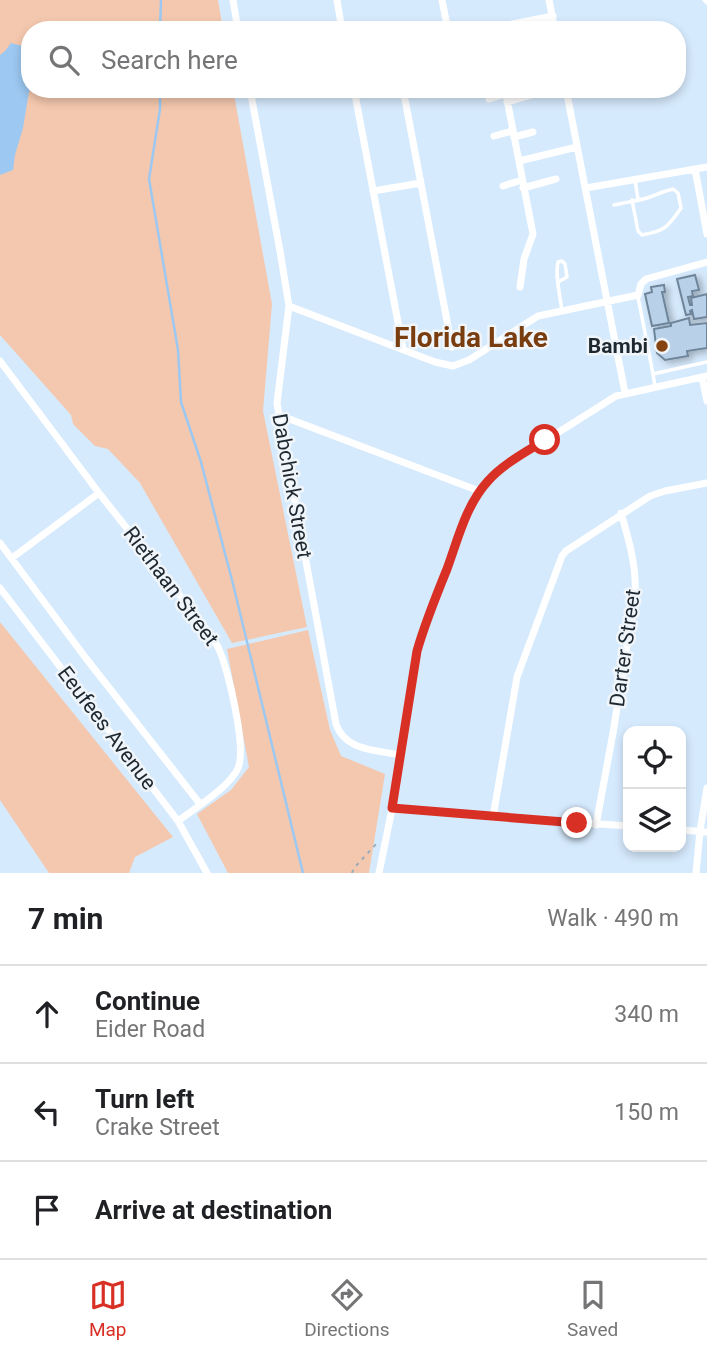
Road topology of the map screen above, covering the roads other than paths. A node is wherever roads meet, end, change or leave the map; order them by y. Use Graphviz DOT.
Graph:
graph roads {
  1 [pos="233,0"];
  2 [pos="337,0"];
  3 [pos="442,0"];
  4 [pos="549,0"];
  5 [pos="552,16"];
  6 [pos="236,21"];
  7 [pos="340,21"];
  8 [pos="446,21"];
  9 [pos="527,21"];
  10 [pos="553,21"];
  11 [pos="252,98"];
  12 [pos="356,98"];
  13 [pos="405,98"];
  14 [pos="493,98"];
  15 [pos="507,98"];
  16 [pos="568,98"];
  17 [pos="489,99"];
  18 [pos="533,132"];
  19 [pos="513,134"];
  20 [pos="494,136"];
  21 [pos="577,146"];
  22 [pos="519,161"];
  23 [pos="707,167"];
  24 [pos="695,169"];
  25 [pos="556,179"];
  26 [pos="635,180"];
  27 [pos="421,183"];
  28 [pos="523,184"];
  29 [pos="503,186"];
  30 [pos="586,188"];
  31 [pos="373,191"];
  32 [pos="635,200"];
  33 [pos="614,205"];
  34 [pos="707,234"];
  35 [pos="707,262"];
  36 [pos="558,282"];
  37 [pos="520,287"];
  38 [pos="638,295"];
  39 [pos="607,301"];
  40 [pos="289,306"];
  41 [pos="562,311"];
  42 [pos="452,347"];
  43 [pos="403,349"];
  44 [pos="0,361"];
  45 [pos="707,362"];
  46 [pos="653,374"];
  47 [pos="705,377"];
  48 [pos="656,386"];
  49 [pos="625,393"];
  50 [pos="707,401"];
  51 [pos="279,415"];
  52 [pos="707,483"];
  53 [pos="479,491"];
  54 [pos="99,493"];
  55 [pos="621,513"];
  56 [pos="0,543"];
  57 [pos="12,558"];
  58 [pos="0,588"];
  59 [pos="400,755"];
  60 [pos="707,788"];
  61 [pos="200,804"];
  62 [pos="392,808"];
  63 [pos="493,817"];
  64 [pos="178,821"];
  65 [pos="596,825"];
  66 [pos="623,827"];
  67 [pos="703,832"];
  68 [pos="207,873"];
  69 [pos="379,873"];
  70 [pos="696,873"];
  1 -- 6 [label="street"];
  2 -- 7 [label="street"];
  3 -- 8 [label="street"];
  4 -- 5 [label="street"];
  5 -- 9 [label="street"];
  5 -- 10 [label="street"];
  11 -- 40 [label="street, Dabchick Street"];
  12 -- 31 [label="street"];
  13 -- 27 [label="street"];
  14 -- 17 [label="street"];
  15 -- 19 [label="street"];
  16 -- 21 [label="street"];
  18 -- 19 [label="street"];
  19 -- 20 [label="street"];
  19 -- 22 [label="street"];
  21 -- 22 [label="street"];
  21 -- 30 [label="street"];
  22 -- 28 [label="street"];
  23 -- 24 [label="street"];
  24 -- 26 [label="street"];
  24 -- 34 [label="street"];
  25 -- 28 [label="street"];
  26 -- 30 [label="street"];
  26 -- 32 [label="lane"];
  27 -- 31 [label="street"];
  27 -- 42 [label="street"];
  28 -- 29 [label="street"];
  28 -- 37 [label="street"];
  30 -- 39 [label="street"];
  31 -- 43 [label="street"];
  32 -- 32 [label="lane"];
  32 -- 33 [label="lane"];
  35 -- 38 [label="street"];
  36 -- 36 [label="lane"];
  36 -- 41 [label="lane"];
  38 -- 39 [label="street"];
  38 -- 46 [label="lane"];
  39 -- 41 [label="street"];
  39 -- 49 [label="street"];
  40 -- 43 [label="street"];
  40 -- 51 [label="street, Dabchick Street"];
  41 -- 43 [label="street"];
  44 -- 54 [label="street, Riethaan Street"];
  45 -- 46 [label="lane"];
  46 -- 48 [label="lane"];
  47 -- 48 [label="street"];
  47 -- 50 [label="street"];
  48 -- 49 [label="street"];
  49 -- 53 [label="street"];
  51 -- 53 [label="street"];
  51 -- 59 [label="street, Dabchick Street"];
  52 -- 55 [label="street"];
  53 -- 59 [label="street"];
  54 -- 57 [label="street"];
  54 -- 61 [label="street, Riethaan Street"];
  55 -- 63 [label="street"];
  55 -- 65 [label="street, Darter Street"];
  56 -- 57 [label="street, Eeufees Avenue"];
  57 -- 61 [label="street, Eeufees Avenue"];
  58 -- 64 [label="street, Eeufees Avenue"];
  59 -- 62 [label="street"];
  60 -- 67 [label="street"];
  61 -- 64 [label="street, Riethaan Street"];
  62 -- 63 [label="street"];
  62 -- 69 [label="street"];
  63 -- 65 [label="street"];
  64 -- 68 [label="street, Eeufees Avenue"];
  65 -- 66 [label="street"];
  67 -- 70 [label="street"];
}
